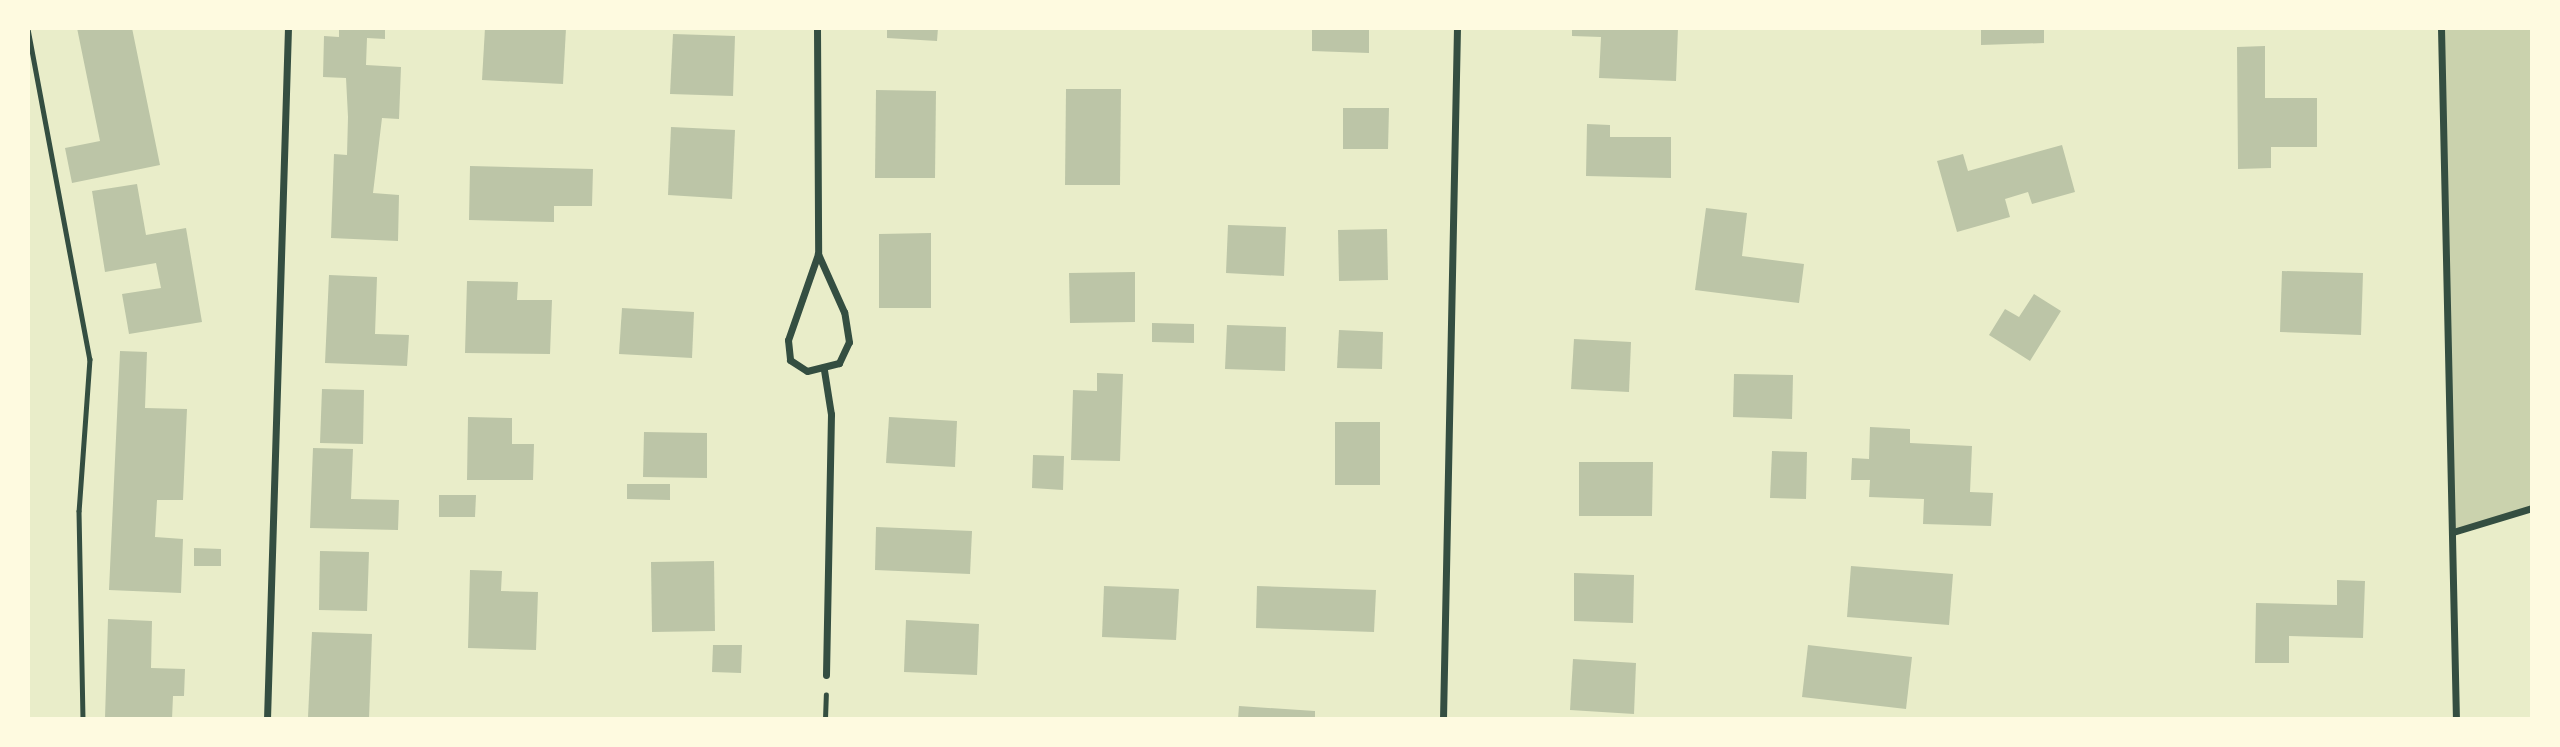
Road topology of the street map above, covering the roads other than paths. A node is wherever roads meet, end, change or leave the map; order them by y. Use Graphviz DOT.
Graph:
graph roads {
  1 [pos="288,28"];
  2 [pos="817,28"];
  3 [pos="1457,28"];
  4 [pos="2441,28"];
  5 [pos="818,254"];
  6 [pos="824,370"];
  7 [pos="2532,508"];
  8 [pos="2453,532"];
  9 [pos="826,675"];
  10 [pos="267,719"];
  11 [pos="1443,719"];
  12 [pos="2456,719"];
  1 -- 10 [label="street"];
  2 -- 5 [label="street"];
  3 -- 11 [label="street"];
  4 -- 8 [label="street"];
  5 -- 6 [label="street"];
  5 -- 6 [label="street"];
  6 -- 9 [label="street"];
  7 -- 8 [label="street"];
  8 -- 12 [label="street"];
}
